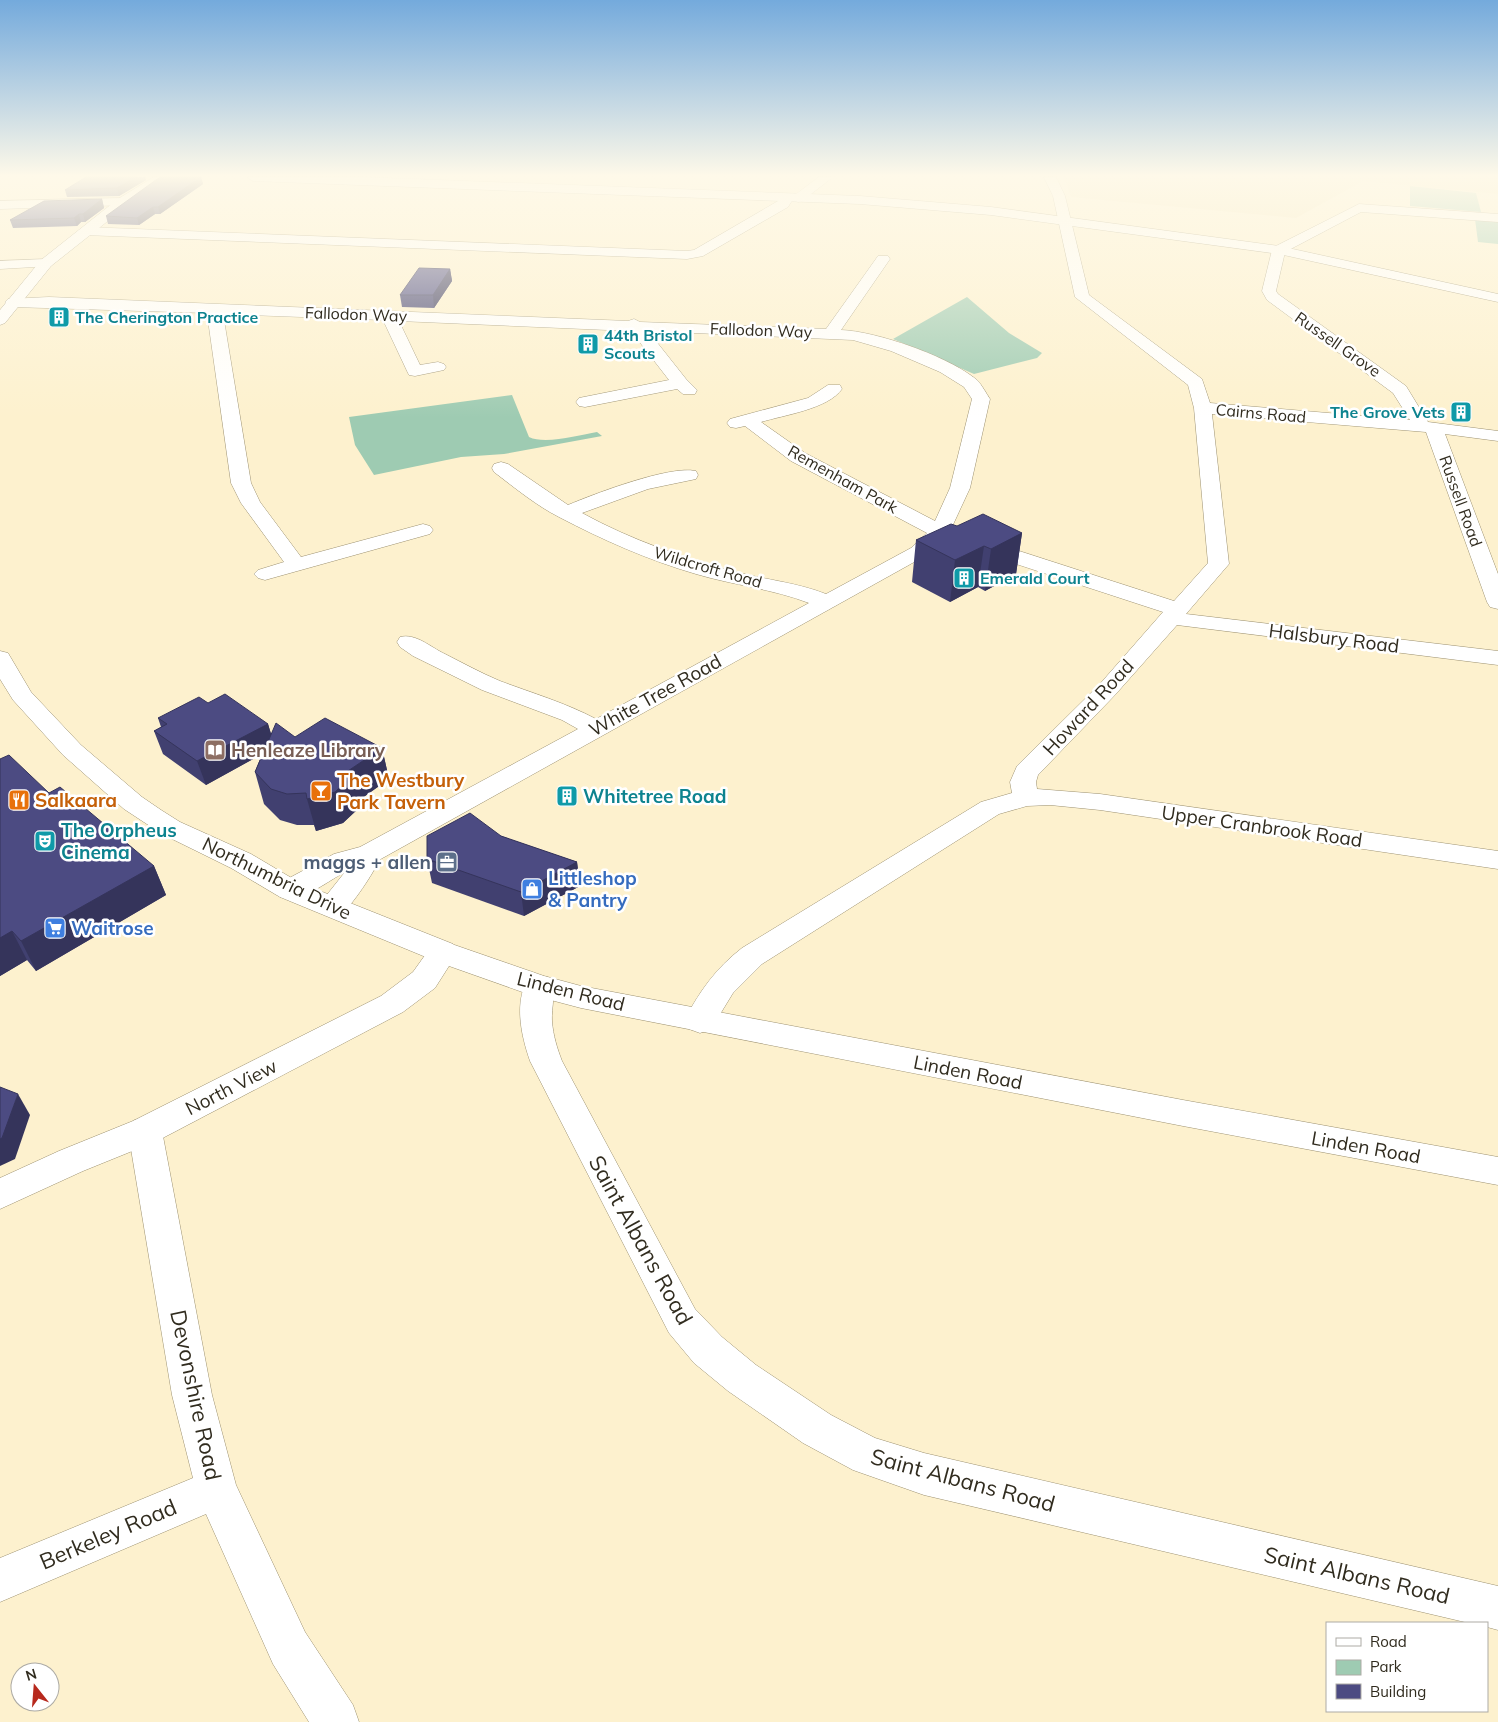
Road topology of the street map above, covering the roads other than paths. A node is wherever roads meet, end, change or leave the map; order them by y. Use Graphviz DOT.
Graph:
graph roads {
  1 [pos="53,257"];
  2 [pos="1073,257"];
  3 [pos="1277,257"];
  4 [pos="1313,257"];
  5 [pos="883,259"];
  6 [pos="46,263"];
  7 [pos="0,265"];
  8 [pos="1498,298"];
  9 [pos="13,302"];
  10 [pos="214,308"];
  11 [pos="388,315"];
  12 [pos="0,320"];
  13 [pos="634,324"];
  14 [pos="831,333"];
  15 [pos="438,367"];
  16 [pos="577,403"];
  17 [pos="844,404"];
  18 [pos="1203,408"];
  19 [pos="748,420"];
  20 [pos="730,424"];
  21 [pos="1428,427"];
  22 [pos="1498,436"];
  23 [pos="501,468"];
  24 [pos="689,475"];
  25 [pos="521,484"];
  26 [pos="496,491"];
  27 [pos="565,513"];
  28 [pos="423,530"];
  29 [pos="940,532"];
  30 [pos="296,565"];
  31 [pos="265,574"];
  32 [pos="826,602"];
  33 [pos="1498,602"];
  34 [pos="1174,613"];
  35 [pos="408,642"];
  36 [pos="0,658"];
  37 [pos="1498,658"];
  38 [pos="595,728"];
  39 [pos="1026,798"];
  40 [pos="368,855"];
  41 [pos="1498,860"];
  42 [pos="290,890"];
  43 [pos="332,906"];
  44 [pos="442,952"];
  45 [pos="539,986"];
  46 [pos="700,1021"];
  47 [pos="146,1131"];
  48 [pos="1498,1171"];
  49 [pos="0,1194"];
  50 [pos="216,1489"];
  51 [pos="0,1580"];
  52 [pos="1498,1608"];
  53 [pos="336,1722"];
  1 -- 6 [label="street"];
  2 -- 18 [label="street, Howard Road"];
  3 -- 21 [label="street, Russell Grove"];
  4 -- 8 [label="street"];
  5 -- 14 [label="street"];
  6 -- 7 [label="street"];
  6 -- 9 [label="street"];
  9 -- 10 [label="street, Fallodon Way"];
  9 -- 12 [label="street"];
  10 -- 11 [label="street, Fallodon Way"];
  10 -- 30 [label="street"];
  11 -- 13 [label="street, Fallodon Way"];
  11 -- 15 [label="street"];
  13 -- 14 [label="street, Fallodon Way"];
  13 -- 16 [label="street"];
  14 -- 29 [label="street, Fallodon Way"];
  17 -- 19 [label="street"];
  18 -- 21 [label="street, Cairns Road"];
  18 -- 34 [label="street, Howard Road"];
  19 -- 20 [label="street"];
  19 -- 29 [label="street, Remenham Park"];
  21 -- 22 [label="street, Cairns Road"];
  21 -- 33 [label="street, Russell Road"];
  23 -- 25 [label="street, Wildcroft Road"];
  24 -- 27 [label="street"];
  25 -- 26 [label="street"];
  25 -- 27 [label="street, Wildcroft Road"];
  27 -- 32 [label="street, Wildcroft Road"];
  28 -- 30 [label="street"];
  29 -- 32 [label="street, White Tree Road"];
  29 -- 34 [label="street"];
  30 -- 31 [label="street"];
  32 -- 38 [label="street, White Tree Road"];
  34 -- 37 [label="street, Halsbury Road"];
  34 -- 39 [label="street, Howard Road"];
  35 -- 38 [label="street"];
  36 -- 42 [label="street, Northumbria Drive"];
  38 -- 40 [label="street, White Tree Road"];
  39 -- 41 [label="street, Upper Cranbrook Road"];
  39 -- 46 [label="street"];
  40 -- 42 [label="street, White Tree Road"];
  40 -- 43 [label="street"];
  42 -- 43 [label="street, Northumbria Drive"];
  43 -- 44 [label="street, Northumbria Drive"];
  44 -- 45 [label="street, Linden Road"];
  44 -- 47 [label="street, North View"];
  45 -- 46 [label="street, Linden Road"];
  45 -- 52 [label="street, Saint Albans Road"];
  46 -- 48 [label="street, Linden Road"];
  47 -- 49 [label="street, North View"];
  47 -- 50 [label="street, Devonshire Road"];
  50 -- 51 [label="street, Berkeley Road"];
  50 -- 53 [label="street, Devonshire Road"];
}
